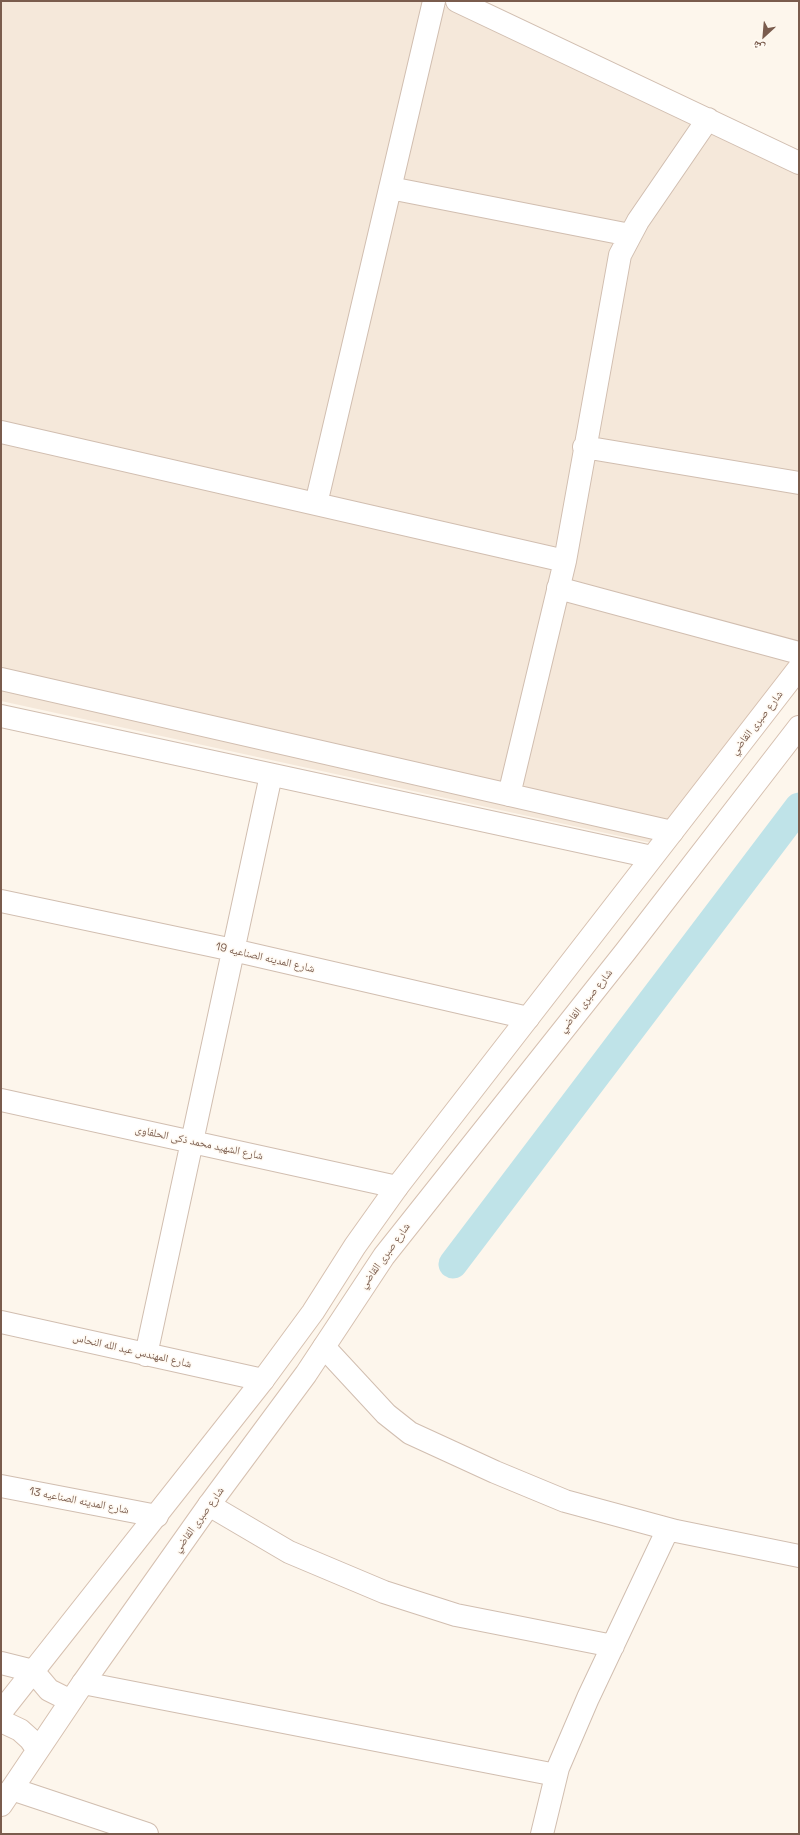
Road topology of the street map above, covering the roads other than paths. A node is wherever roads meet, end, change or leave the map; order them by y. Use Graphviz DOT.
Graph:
graph roads {
  1 [pos="434,1"];
  2 [pos="457,1"];
  3 [pos="708,119"];
  4 [pos="799,163"];
  5 [pos="390,188"];
  6 [pos="630,235"];
  7 [pos="1,432"];
  8 [pos="584,448"];
  9 [pos="799,483"];
  10 [pos="316,504"];
  11 [pos="564,561"];
  12 [pos="558,588"];
  13 [pos="799,653"];
  14 [pos="799,668"];
  15 [pos="1,679"];
  16 [pos="1,716"];
  17 [pos="799,727"];
  18 [pos="271,774"];
  19 [pos="509,795"];
  20 [pos="672,832"];
  21 [pos="652,857"];
  22 [pos="1,900"];
  23 [pos="233,950"];
  24 [pos="528,1018"];
  25 [pos="1,1100"];
  26 [pos="191,1142"];
  27 [pos="397,1187"];
  28 [pos="1,1322"];
  29 [pos="324,1347"];
  30 [pos="146,1355"];
  31 [pos="263,1380"];
  32 [pos="1,1486"];
  33 [pos="209,1505"];
  34 [pos="157,1516"];
  35 [pos="668,1529"];
  36 [pos="799,1556"];
  37 [pos="613,1646"];
  38 [pos="1,1663"];
  39 [pos="33,1671"];
  40 [pos="83,1683"];
  41 [pos="70,1701"];
  42 [pos="1,1712"];
  43 [pos="1,1721"];
  44 [pos="37,1749"];
  45 [pos="556,1775"];
  46 [pos="7,1797"];
  47 [pos="147,1834"];
  48 [pos="542,1834"];
  1 -- 5 [label="street"];
  2 -- 3 [label="street"];
  3 -- 4 [label="street"];
  3 -- 6 [label="street"];
  5 -- 6 [label="street"];
  5 -- 10 [label="street"];
  6 -- 8 [label="street"];
  7 -- 10 [label="street"];
  8 -- 9 [label="street"];
  8 -- 11 [label="street"];
  10 -- 11 [label="street"];
  11 -- 12 [label="street"];
  12 -- 13 [label="street"];
  12 -- 19 [label="street"];
  14 -- 20 [label="street, شارع صبرى القاضي"];
  15 -- 19 [label="street"];
  16 -- 18 [label="street"];
  17 -- 29 [label="street, شارع صبرى القاضي"];
  18 -- 21 [label="street"];
  18 -- 23 [label="street"];
  19 -- 20 [label="street"];
  20 -- 21 [label="street, شارع صبرى القاضي"];
  21 -- 24 [label="street, شارع صبرى القاضي"];
  22 -- 23 [label="street, شارع المدينه الصناعيه 19"];
  23 -- 24 [label="street, شارع المدينه الصناعيه 19"];
  23 -- 26 [label="street"];
  24 -- 27 [label="street, شارع صبرى القاضي"];
  25 -- 26 [label="street, شارع الشهيد محمد ذكى الحلفاوى"];
  26 -- 27 [label="street, شارع الشهيد محمد ذكى الحلفاوى"];
  26 -- 30 [label="street"];
  27 -- 31 [label="street, شارع صبرى القاضي"];
  28 -- 30 [label="street, شارع المهندس عبد الله النحاس"];
  29 -- 33 [label="street, شارع صبرى القاضي"];
  29 -- 35 [label="street"];
  30 -- 31 [label="street, شارع المهندس عبد الله النحاس"];
  31 -- 34 [label="street, شارع صبرى القاضي"];
  32 -- 34 [label="street, شارع المدينه الصناعيه 13"];
  33 -- 37 [label="street"];
  33 -- 40 [label="street, شارع صبرى القاضي"];
  34 -- 39 [label="street, شارع صبرى القاضي"];
  35 -- 36 [label="street"];
  35 -- 37 [label="street"];
  37 -- 45 [label="street"];
  38 -- 39 [label="street"];
  39 -- 41 [label="street"];
  39 -- 42 [label="street, شارع صبرى القاضي"];
  40 -- 41 [label="street, شارع صبرى القاضي"];
  40 -- 45 [label="street"];
  41 -- 44 [label="street, شارع صبرى القاضي"];
  43 -- 44 [label="street"];
  44 -- 46 [label="street, شارع صبرى القاضي"];
  45 -- 48 [label="street"];
  46 -- 47 [label="street"];
}
